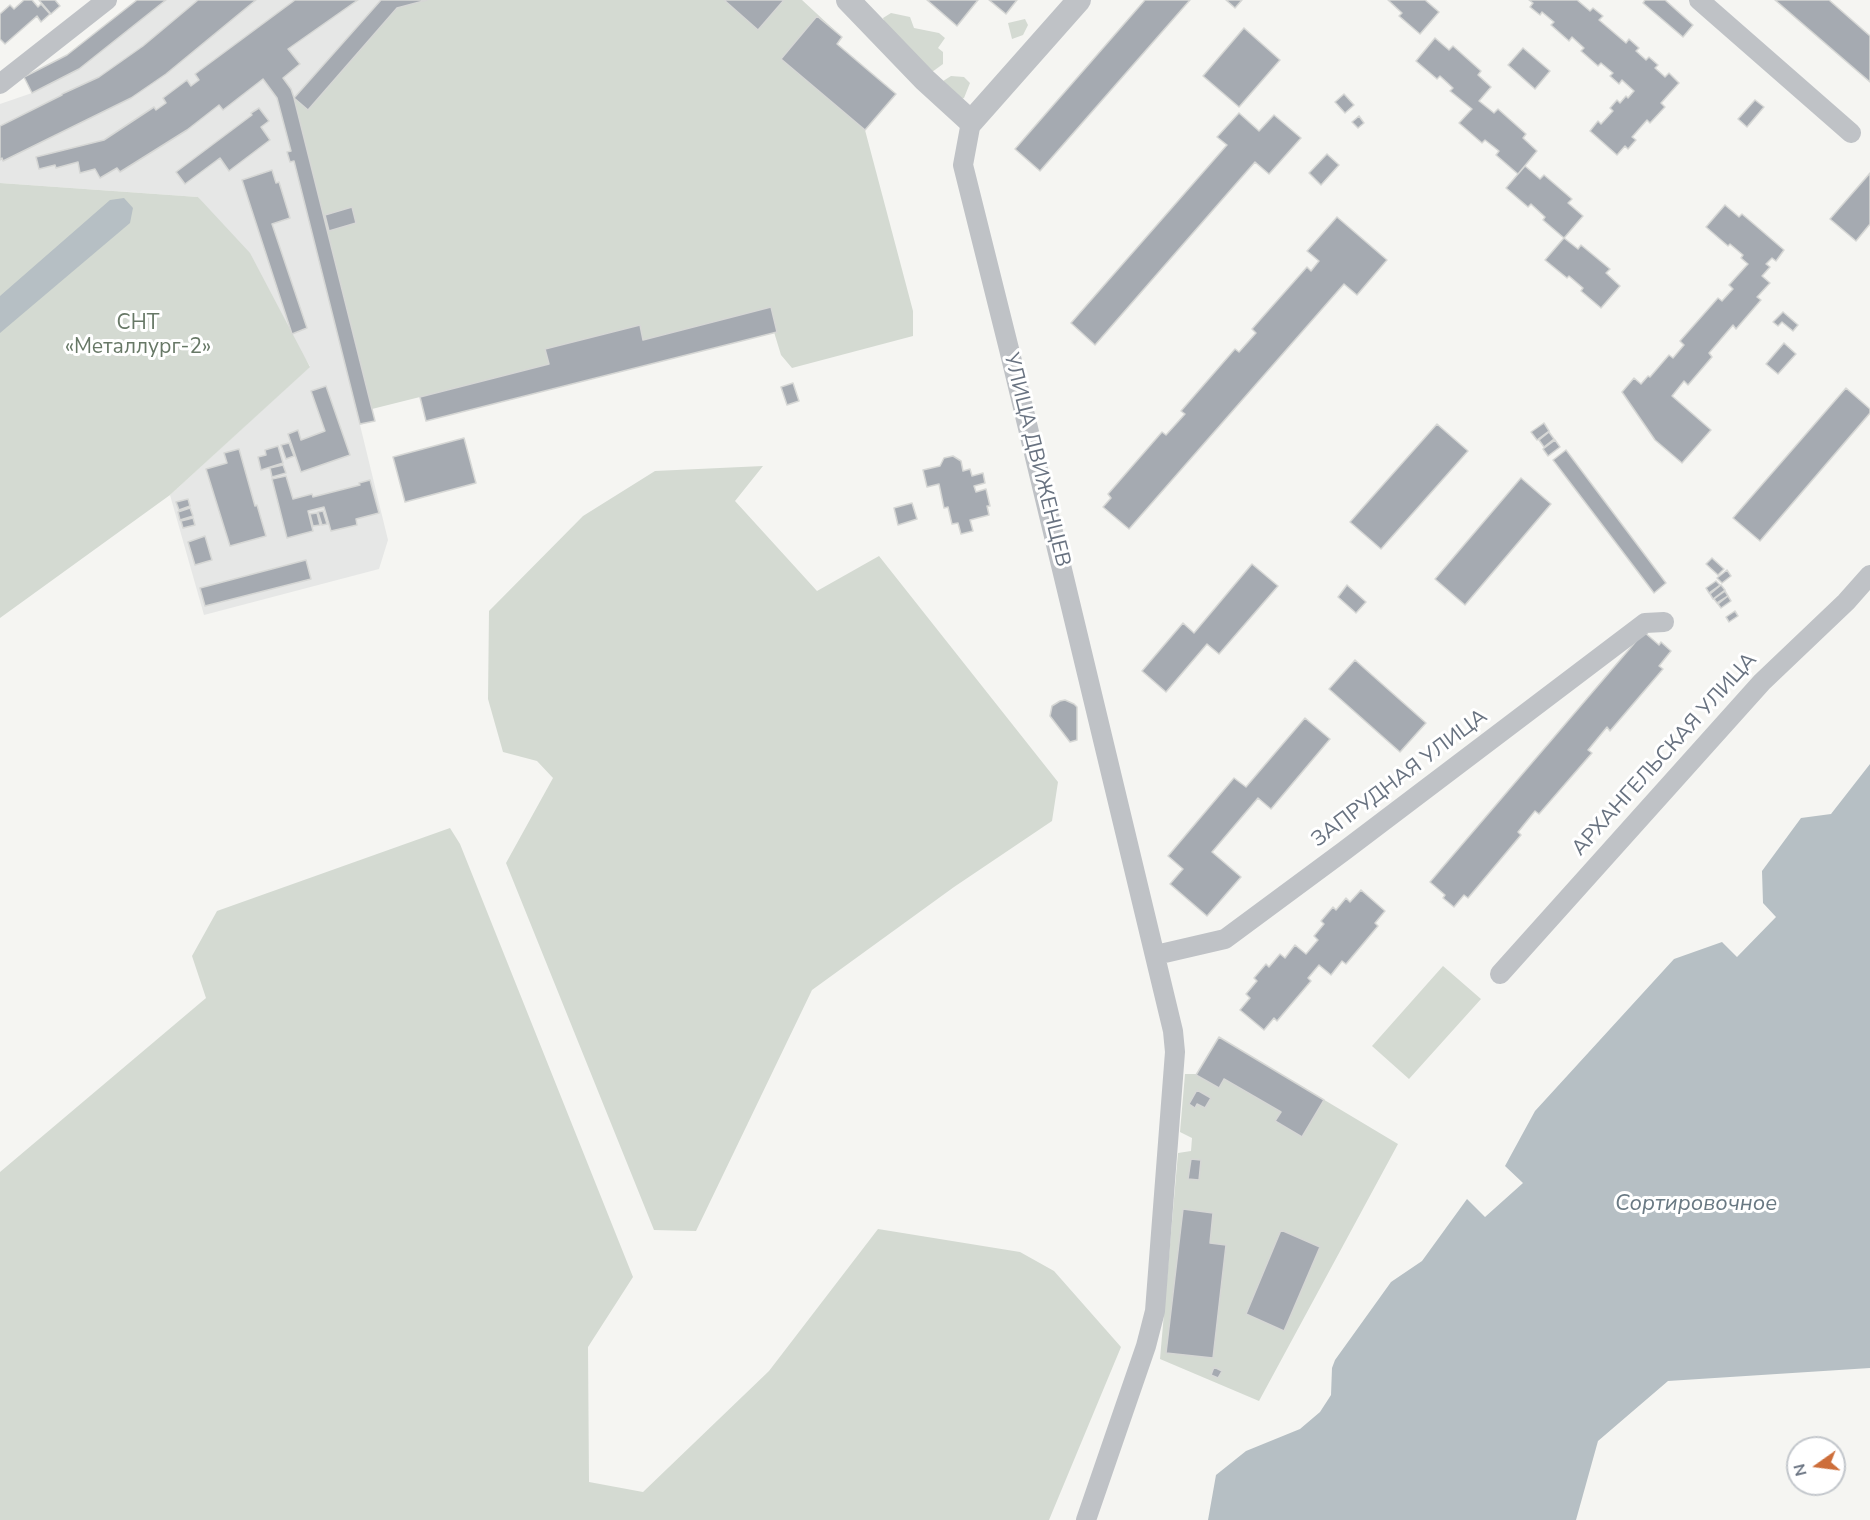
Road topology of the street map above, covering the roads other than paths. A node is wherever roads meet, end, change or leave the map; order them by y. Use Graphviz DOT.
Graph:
graph roads {
  1 [pos="107,0"];
  2 [pos="848,0"];
  3 [pos="1079,0"];
  4 [pos="1699,0"];
  5 [pos="0,84"];
  6 [pos="971,122"];
  7 [pos="1851,133"];
  8 [pos="1870,575"];
  9 [pos="1664,622"];
  10 [pos="1156,955"];
  11 [pos="1500,974"];
  12 [pos="1086,1520"];
  1 -- 5 [label="street"];
  2 -- 6 [label="street"];
  3 -- 6 [label="street"];
  4 -- 7 [label="street"];
  6 -- 10 [label="street, УЛИЦА ДВИЖЕНЦЕВ"];
  8 -- 11 [label="street, АРХАНГЕЛЬСКАЯ УЛИЦА"];
  9 -- 10 [label="street, ЗАПРУДНАЯ УЛИЦА"];
  10 -- 12 [label="street, УЛИЦА ДВИЖЕНЦЕВ"];
}
